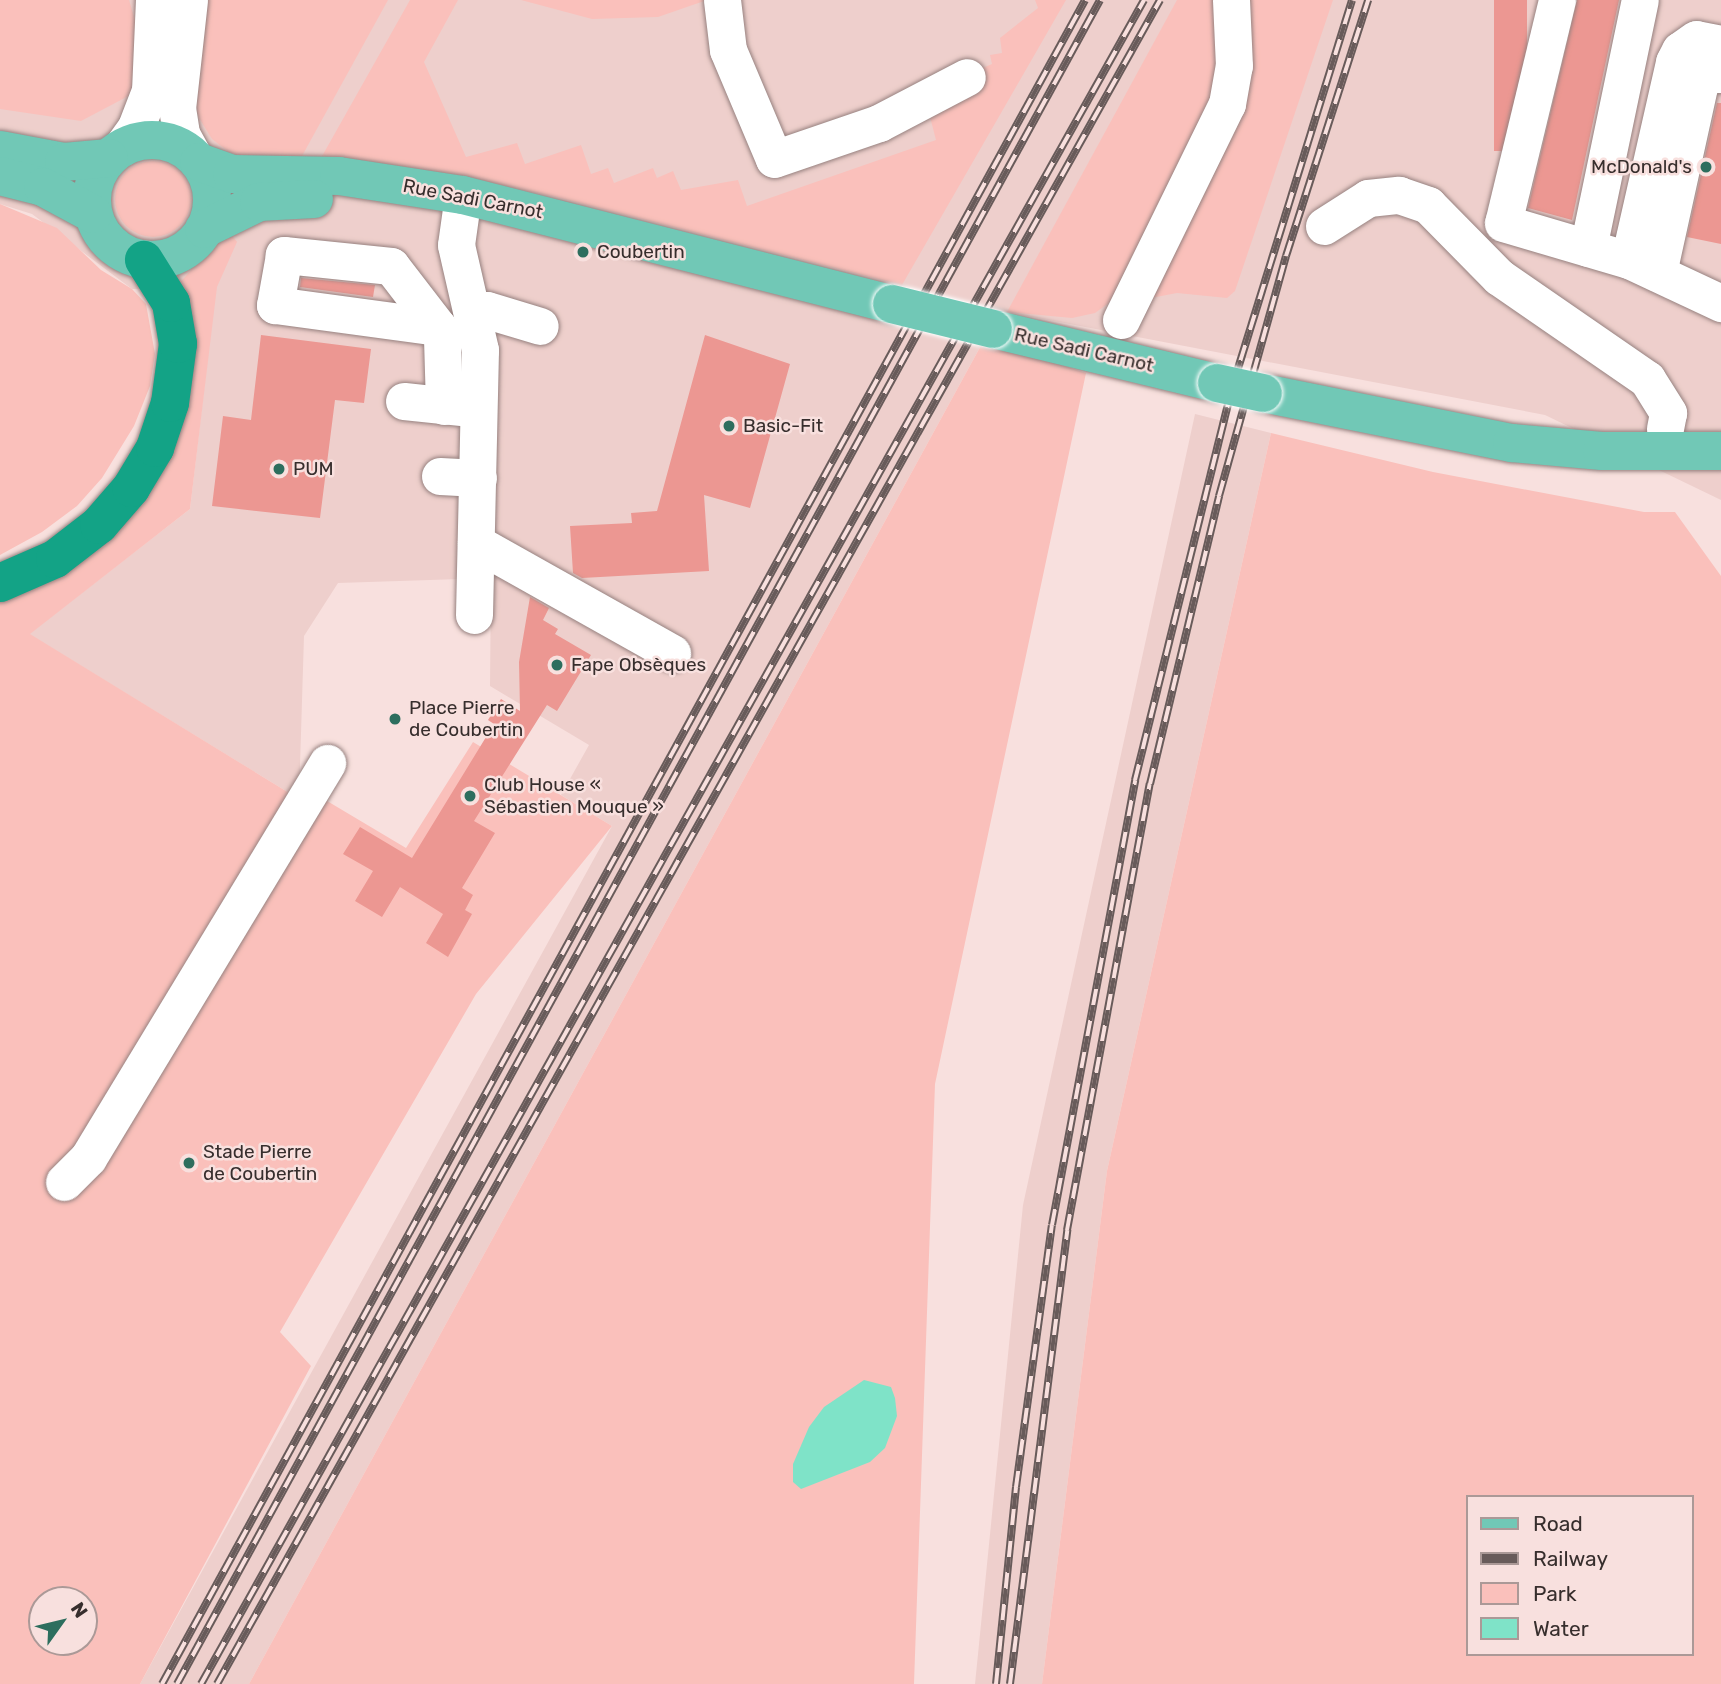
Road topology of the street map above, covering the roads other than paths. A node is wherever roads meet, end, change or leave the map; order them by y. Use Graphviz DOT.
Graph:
graph roads {
  1 [pos="154,0"];
  2 [pos="189,0"];
  3 [pos="722,0"];
  4 [pos="1231,0"];
  5 [pos="1557,0"];
  6 [pos="1640,0"];
  7 [pos="1721,44"];
  8 [pos="1721,74"];
  9 [pos="967,77"];
  10 [pos="0,150"];
  11 [pos="115,153"];
  12 [pos="196,159"];
  13 [pos="0,176"];
  14 [pos="461,207"];
  15 [pos="93,214"];
  16 [pos="1324,226"];
  17 [pos="204,229"];
  18 [pos="1588,248"];
  19 [pos="144,260"];
  20 [pos="1643,267"];
  21 [pos="1721,303"];
  22 [pos="474,313"];
  23 [pos="1122,320"];
  24 [pos="540,326"];
  25 [pos="438,327"];
  26 [pos="404,401"];
  27 [pos="444,406"];
  28 [pos="480,410"];
  29 [pos="1427,428"];
  30 [pos="1721,428"];
  31 [pos="1665,429"];
  32 [pos="1721,451"];
  33 [pos="486,458"];
  34 [pos="440,476"];
  35 [pos="476,543"];
  36 [pos="0,583"];
  37 [pos="474,615"];
  38 [pos="672,653"];
  39 [pos="320,778"];
  40 [pos="64,1182"];
  1 -- 11 [label="lane"];
  2 -- 12 [label="lane"];
  3 -- 9 [label="lane"];
  4 -- 23 [label="lane"];
  5 -- 18 [label="lane"];
  6 -- 18 [label="lane"];
  7 -- 20 [label="lane"];
  8 -- 20 [label="lane"];
  10 -- 11 [label="main road"];
  11 -- 12 [label="main road"];
  11 -- 15 [label="main road"];
  12 -- 14 [label="main road, Rue Sadi Carnot"];
  12 -- 17 [label="main road"];
  13 -- 15 [label="main road"];
  14 -- 17 [label="main road, Rue Sadi Carnot"];
  14 -- 22 [label="lane"];
  14 -- 29 [label="main road, Rue Sadi Carnot, bridge"];
  15 -- 19 [label="main road"];
  16 -- 31 [label="lane"];
  17 -- 19 [label="main road"];
  18 -- 20 [label="lane"];
  19 -- 36 [label="highway"];
  20 -- 21 [label="lane"];
  22 -- 24 [label="lane"];
  22 -- 28 [label="lane"];
  25 -- 27 [label="lane"];
  26 -- 27 [label="lane"];
  27 -- 28 [label="lane"];
  28 -- 33 [label="lane"];
  29 -- 31 [label="main road, Rue Sadi Carnot"];
  29 -- 32 [label="main road, Rue Sadi Carnot"];
  30 -- 31 [label="main road, Rue Sadi Carnot"];
  33 -- 34 [label="lane"];
  33 -- 35 [label="lane"];
  35 -- 37 [label="lane"];
  35 -- 38 [label="lane"];
  39 -- 40 [label="lane"];
}
